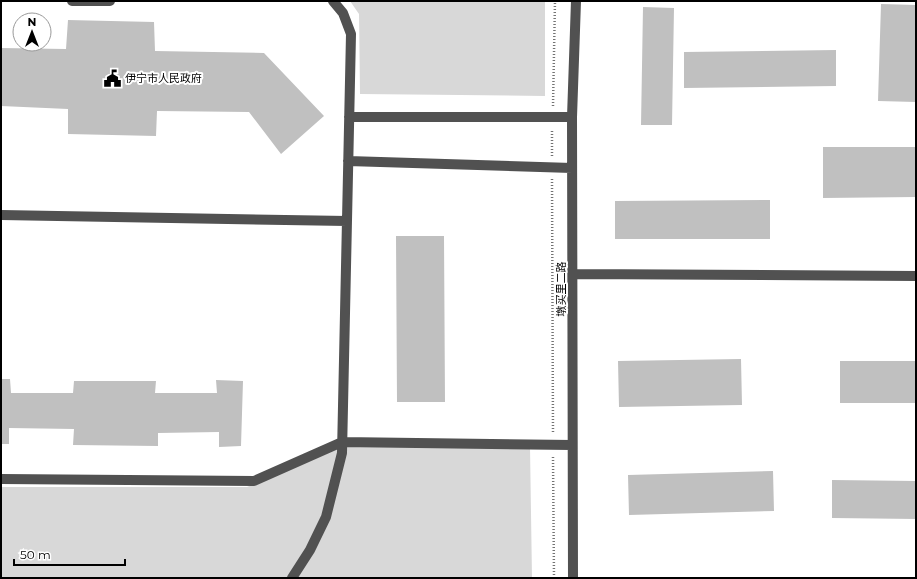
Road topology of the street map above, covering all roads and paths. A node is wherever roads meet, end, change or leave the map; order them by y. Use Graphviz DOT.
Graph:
graph roads {
  1 [pos="72,1"];
  2 [pos="110,1"];
  3 [pos="333,1"];
  4 [pos="555,1"];
  5 [pos="576,1"];
  6 [pos="349,117"];
  7 [pos="552,117"];
  8 [pos="572,117"];
  9 [pos="348,161"];
  10 [pos="552,167"];
  11 [pos="572,168"];
  12 [pos="1,215"];
  13 [pos="347,220"];
  14 [pos="573,274"];
  15 [pos="916,276"];
  16 [pos="342,442"];
  17 [pos="553,445"];
  18 [pos="572,445"];
  19 [pos="1,479"];
  20 [pos="292,578"];
  21 [pos="554,578"];
  22 [pos="573,578"];
  1 -- 2 [label="street"];
  3 -- 6 [label="street"];
  4 -- 7 [label="path"];
  5 -- 8 [label="street, 墩买里二路"];
  6 -- 7 [label="street"];
  6 -- 9 [label="street"];
  7 -- 8 [label="street"];
  7 -- 10 [label="path"];
  8 -- 11 [label="street, 墩买里二路"];
  9 -- 10 [label="street"];
  9 -- 13 [label="street"];
  10 -- 11 [label="street"];
  10 -- 17 [label="path"];
  11 -- 14 [label="street, 墩买里二路"];
  12 -- 13 [label="street"];
  13 -- 16 [label="street"];
  14 -- 15 [label="street"];
  14 -- 18 [label="street, 墩买里二路"];
  16 -- 17 [label="street"];
  16 -- 19 [label="street"];
  16 -- 20 [label="street"];
  17 -- 18 [label="street"];
  17 -- 21 [label="path"];
  18 -- 22 [label="street, 墩买里二路"];
}
